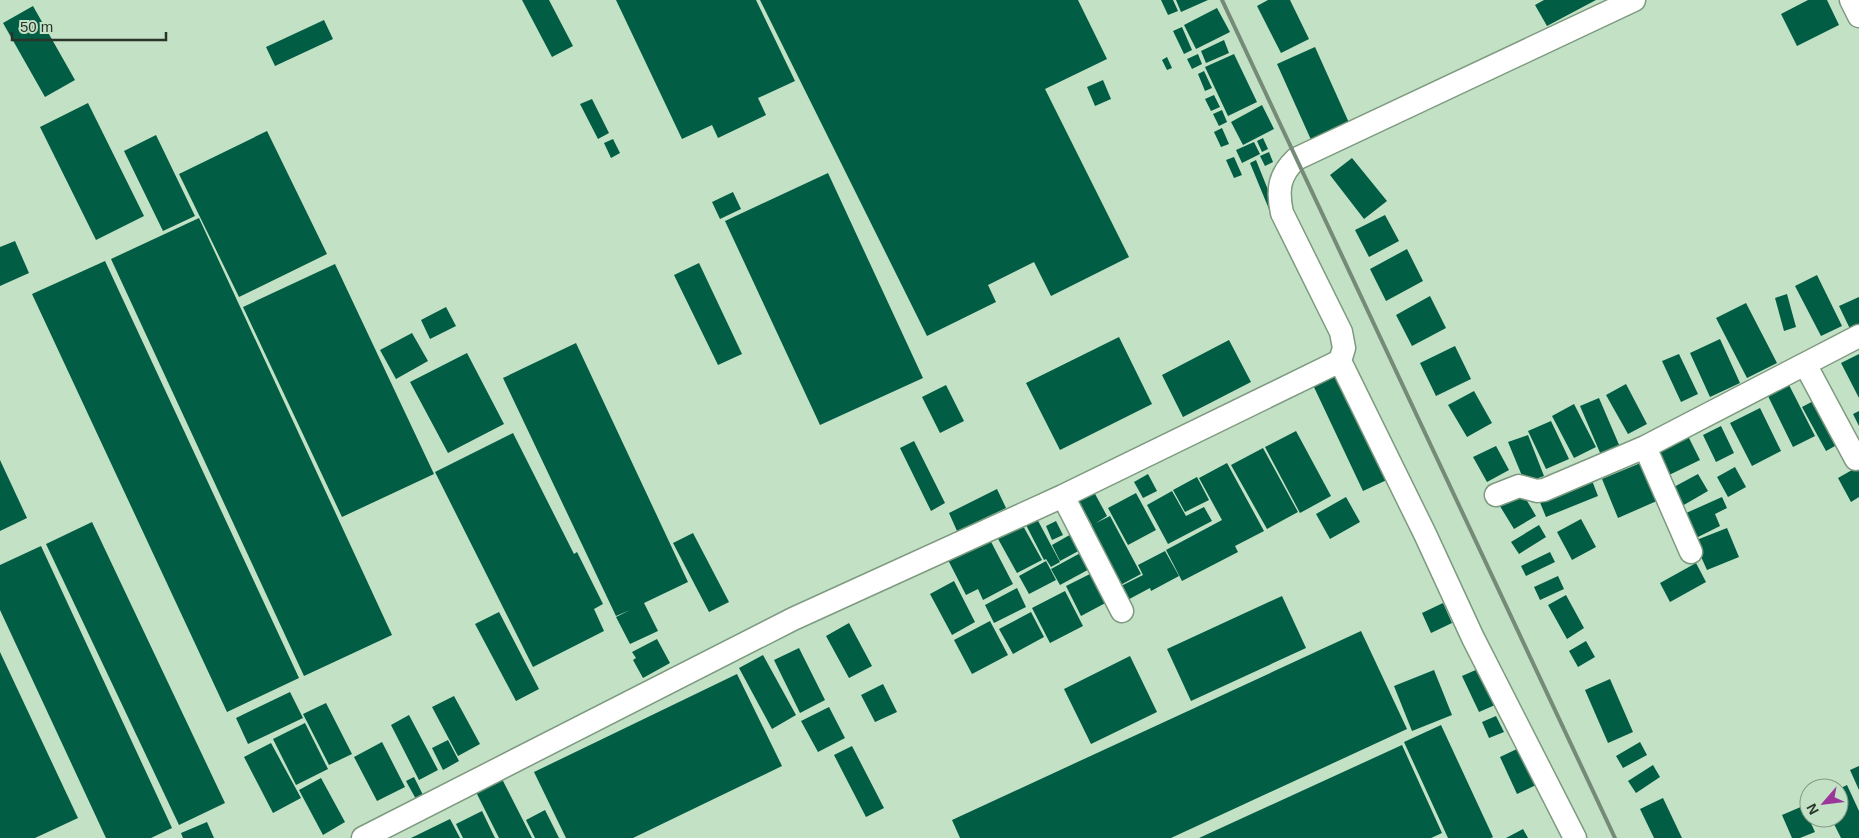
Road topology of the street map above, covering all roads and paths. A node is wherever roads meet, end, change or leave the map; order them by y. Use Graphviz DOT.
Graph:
graph roads {
  1 [pos="1634,0"];
  2 [pos="1852,0"];
  3 [pos="1859,16"];
  4 [pos="1859,336"];
  5 [pos="1340,361"];
  6 [pos="1805,364"];
  7 [pos="1644,447"];
  8 [pos="1856,459"];
  9 [pos="1496,495"];
  10 [pos="1063,496"];
  11 [pos="1691,552"];
  12 [pos="1122,611"];
  13 [pos="362,838"];
  14 [pos="1575,838"];
  1 -- 5 [label="street"];
  2 -- 3 [label="street"];
  4 -- 6 [label="street"];
  5 -- 10 [label="street"];
  5 -- 14 [label="street"];
  6 -- 7 [label="street"];
  6 -- 8 [label="street"];
  7 -- 9 [label="street"];
  7 -- 11 [label="street"];
  10 -- 12 [label="street"];
  10 -- 13 [label="street"];
}
